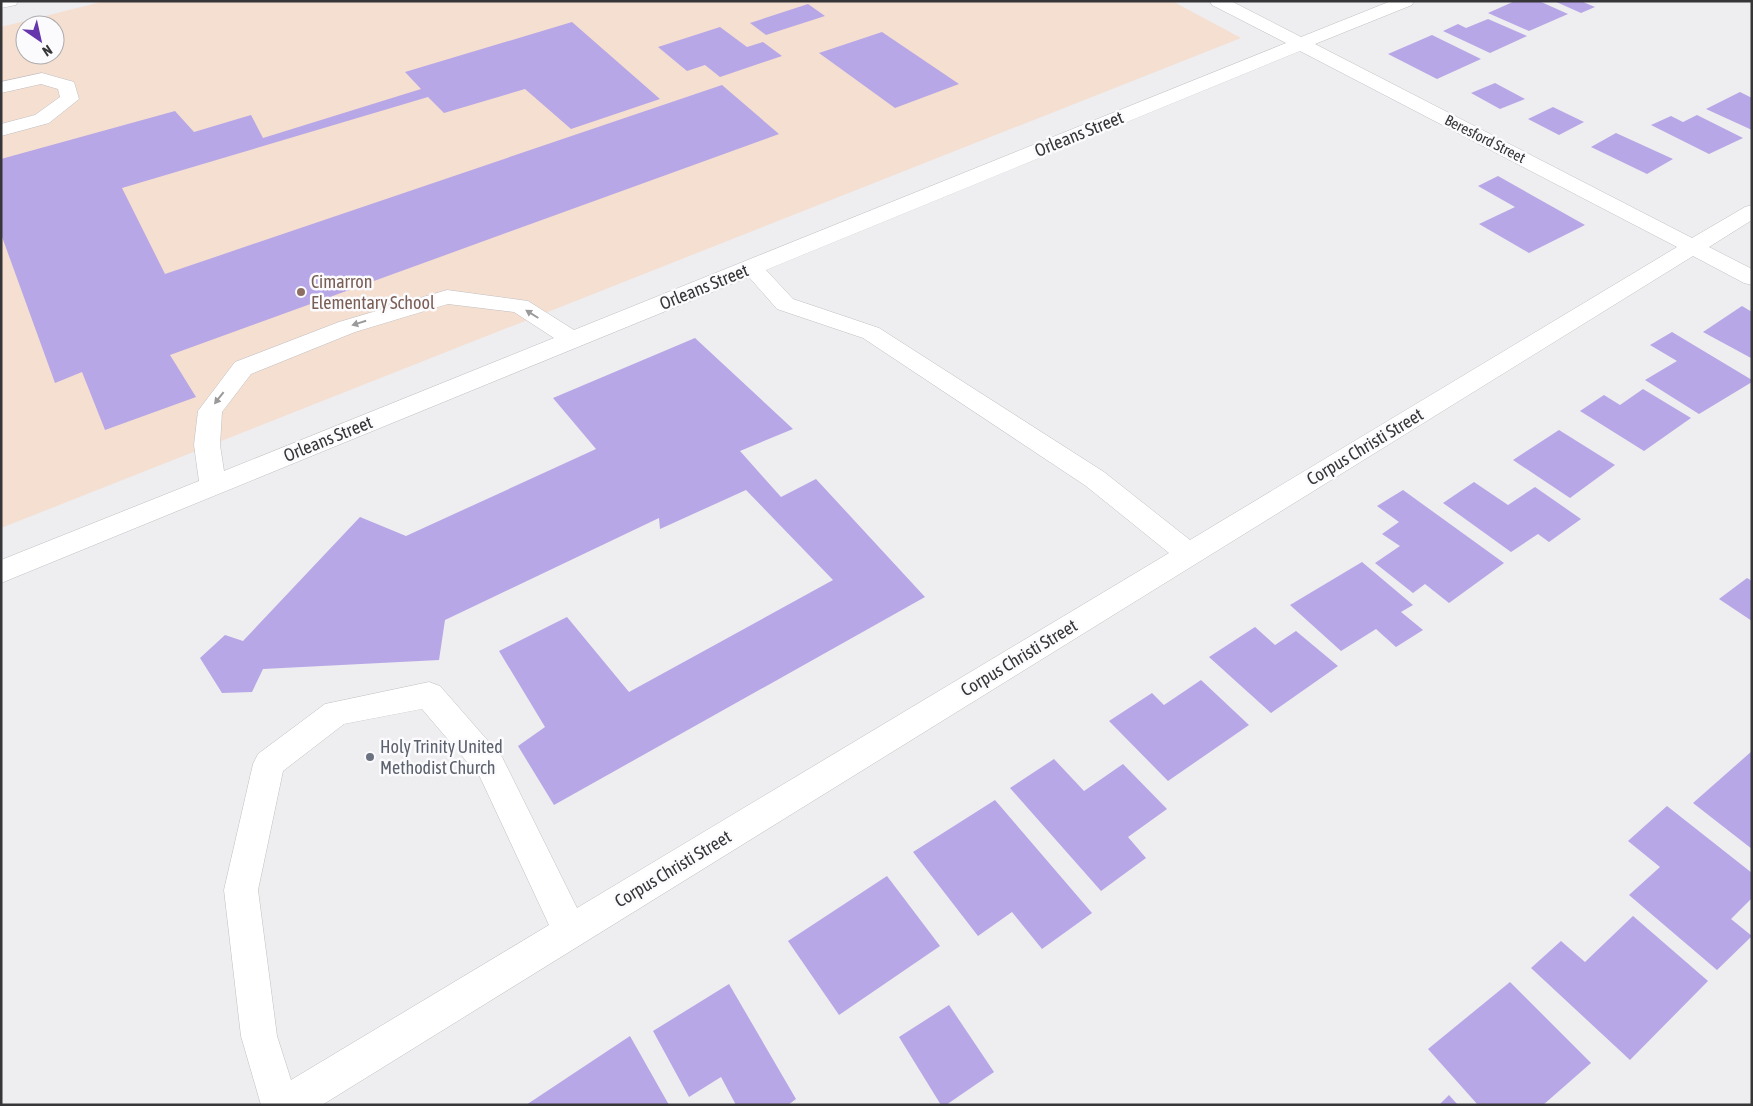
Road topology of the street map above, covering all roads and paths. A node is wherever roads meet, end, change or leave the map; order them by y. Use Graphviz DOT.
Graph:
graph roads {
  1 [pos="10,1"];
  2 [pos="1218,1"];
  3 [pos="1406,1"];
  4 [pos="1,3"];
  5 [pos="1302,44"];
  6 [pos="1,88"];
  7 [pos="1,130"];
  8 [pos="1752,211"];
  9 [pos="1693,247"];
  10 [pos="752,267"];
  11 [pos="1752,278"];
  12 [pos="574,340"];
  13 [pos="213,486"];
  14 [pos="1189,554"];
  15 [pos="1,572"];
  16 [pos="570,932"];
  17 [pos="280,1105"];
  18 [pos="286,1105"];
  1 -- 4 [label="street"];
  2 -- 5 [label="street, Beresford Street"];
  3 -- 5 [label="street, Orleans Street"];
  5 -- 9 [label="street, Beresford Street"];
  5 -- 10 [label="street, Orleans Street"];
  6 -- 7 [label="street"];
  8 -- 9 [label="street, Corpus Christi Street"];
  9 -- 11 [label="street, Beresford Street"];
  9 -- 14 [label="street, Corpus Christi Street"];
  10 -- 12 [label="street, Orleans Street"];
  10 -- 14 [label="street"];
  12 -- 13 [label="street, Orleans Street"];
  12 -- 13 [label="street, one-way"];
  13 -- 15 [label="street, Orleans Street"];
  14 -- 16 [label="street, Corpus Christi Street"];
  16 -- 17 [label="street"];
  16 -- 18 [label="street, Corpus Christi Street"];
}
